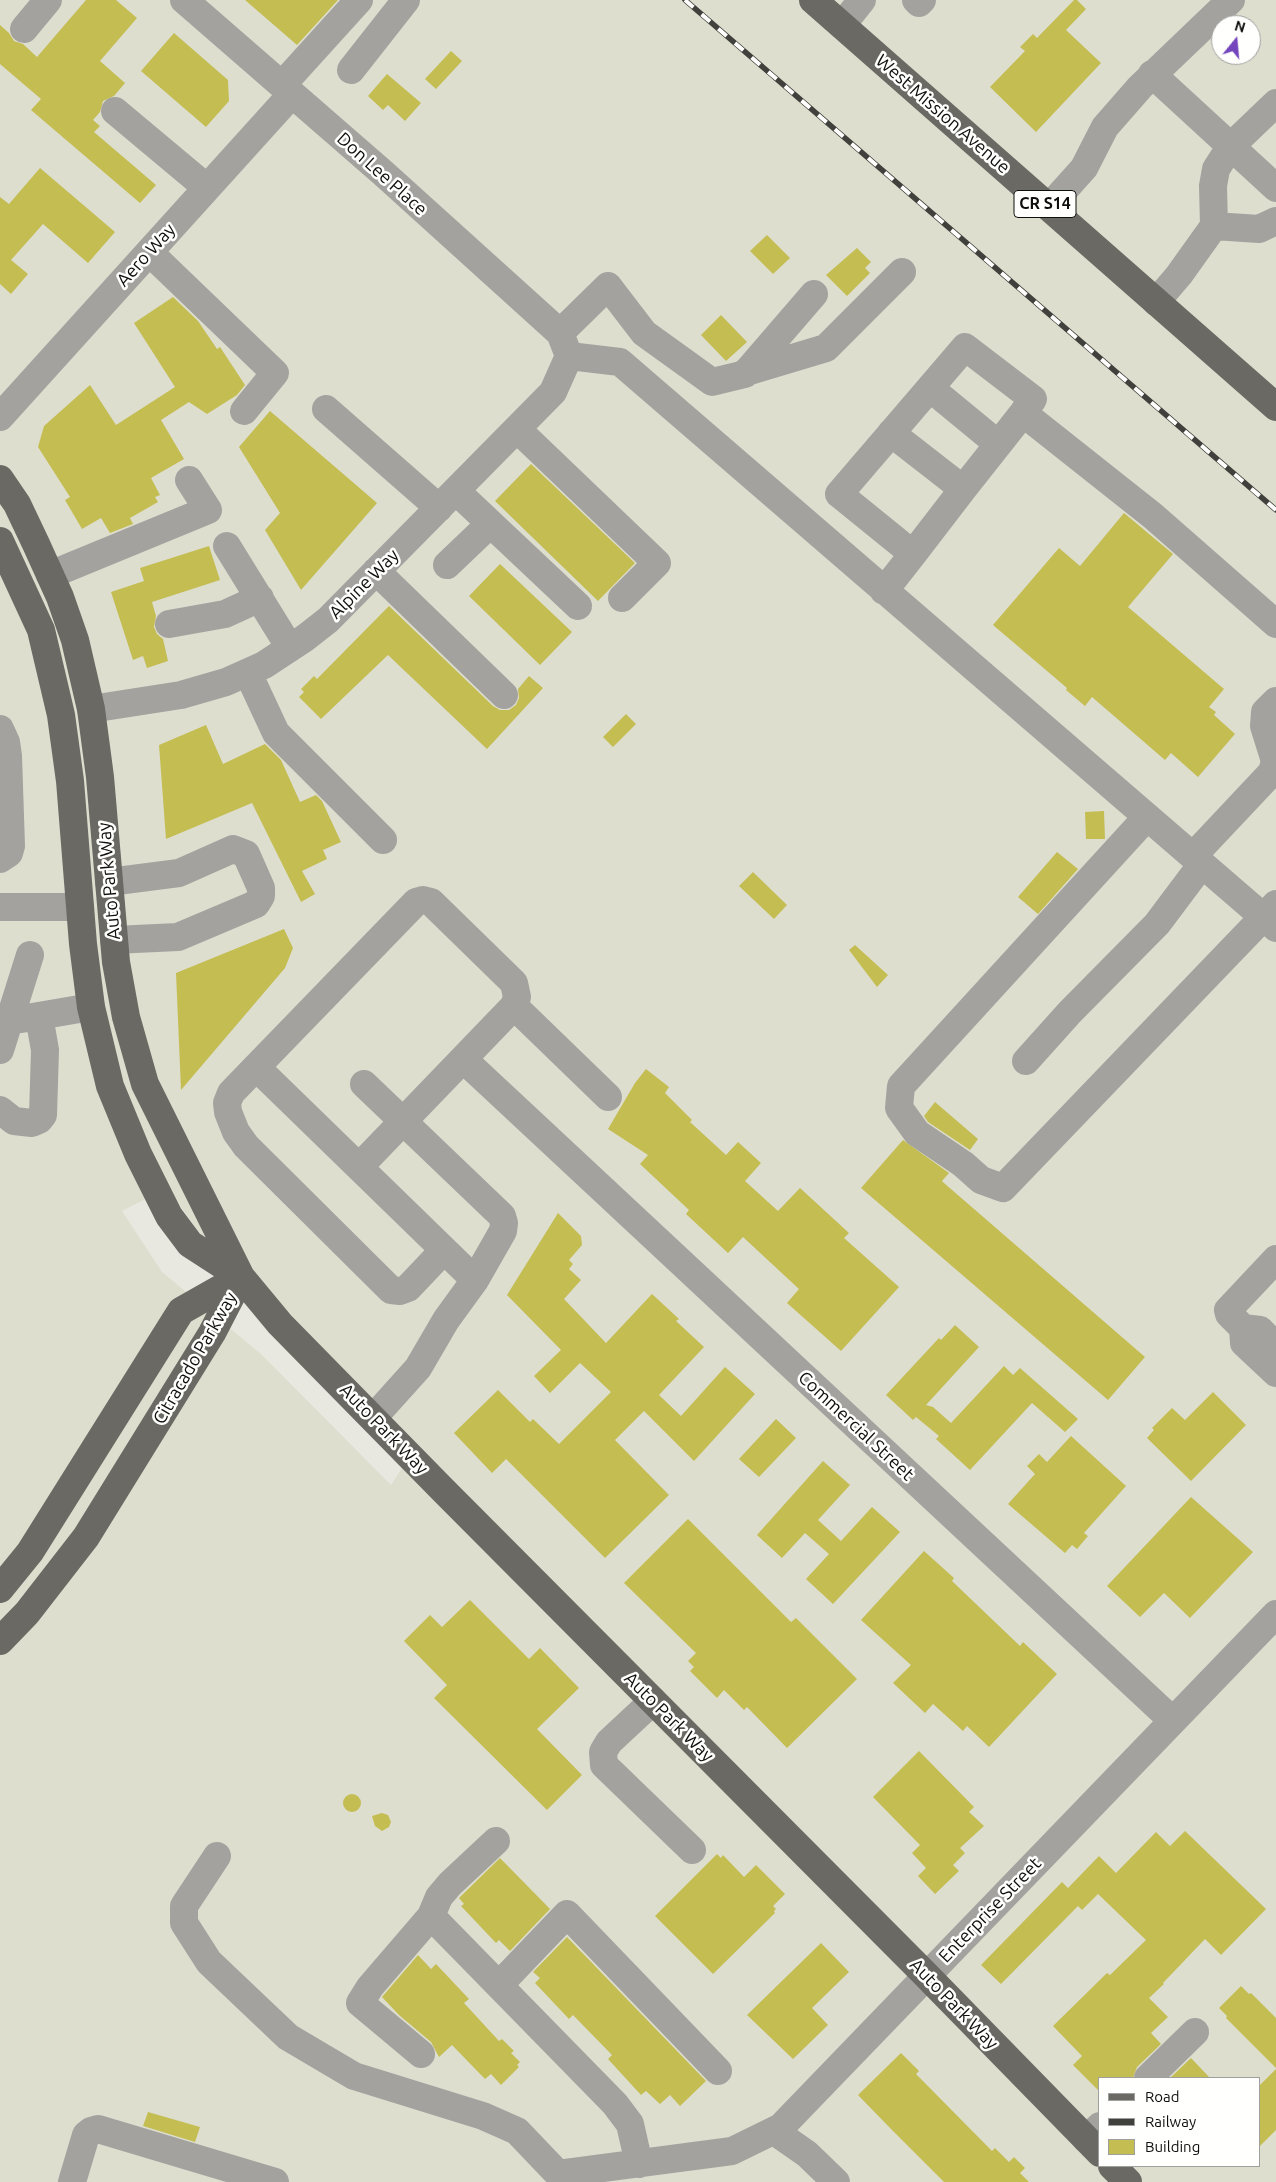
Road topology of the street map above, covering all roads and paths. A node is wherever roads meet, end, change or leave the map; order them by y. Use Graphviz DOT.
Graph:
graph roads {
  1 [pos="48,0"];
  2 [pos="359,0"];
  3 [pos="406,0"];
  4 [pos="813,0"];
  5 [pos="862,0"];
  6 [pos="916,0"];
  7 [pos="922,0"];
  8 [pos="1231,0"];
  9 [pos="197,4"];
  10 [pos="842,25"];
  11 [pos="24,29"];
  12 [pos="351,70"];
  13 [pos="1152,74"];
  14 [pos="287,89"];
  15 [pos="1276,103"];
  16 [pos="115,111"];
  17 [pos="1230,147"];
  18 [pos="207,188"];
  19 [pos="1276,188"];
  20 [pos="1049,207"];
  21 [pos="1276,221"];
  22 [pos="1214,226"];
  23 [pos="149,252"];
  24 [pos="902,272"];
  25 [pos="814,294"];
  26 [pos="1156,302"];
  27 [pos="565,345"];
  28 [pos="746,372"];
  29 [pos="930,388"];
  30 [pos="1276,407"];
  31 [pos="326,408"];
  32 [pos="244,412"];
  33 [pos="1023,413"];
  34 [pos="0,417"];
  35 [pos="517,429"];
  36 [pos="891,433"];
  37 [pos="998,444"];
  38 [pos="0,479"];
  39 [pos="189,480"];
  40 [pos="963,489"];
  41 [pos="448,500"];
  42 [pos="490,524"];
  43 [pos="0,541"];
  44 [pos="227,546"];
  45 [pos="914,554"];
  46 [pos="447,565"];
  47 [pos="376,571"];
  48 [pos="50,575"];
  49 [pos="884,592"];
  50 [pos="260,598"];
  51 [pos="622,598"];
  52 [pos="578,606"];
  53 [pos="169,624"];
  54 [pos="1276,624"];
  55 [pos="290,648"];
  56 [pos="248,673"];
  57 [pos="504,695"];
  58 [pos="1276,701"];
  59 [pos="92,709"];
  60 [pos="0,730"];
  61 [pos="1147,817"];
  62 [pos="383,840"];
  63 [pos="0,859"];
  64 [pos="1197,860"];
  65 [pos="109,882"];
  66 [pos="0,907"];
  67 [pos="80,907"];
  68 [pos="1272,917"];
  69 [pos="114,940"];
  70 [pos="30,955"];
  71 [pos="514,1006"];
  72 [pos="91,1007"];
  73 [pos="39,1016"];
  74 [pos="9,1020"];
  75 [pos="0,1050"];
  76 [pos="463,1059"];
  77 [pos="1026,1061"];
  78 [pos="256,1067"];
  79 [pos="364,1084"];
  80 [pos="608,1097"];
  81 [pos="0,1110"];
  82 [pos="403,1122"];
  83 [pos="359,1167"];
  84 [pos="444,1250"];
  85 [pos="1276,1259"];
  86 [pos="241,1277"];
  87 [pos="475,1280"];
  88 [pos="1243,1328"];
  89 [pos="1276,1346"];
  90 [pos="1276,1373"];
  91 [pos="373,1418"];
  92 [pos="0,1589"];
  93 [pos="1276,1614"];
  94 [pos="0,1641"];
  95 [pos="653,1701"];
  96 [pos="1173,1721"];
  97 [pos="496,1841"];
  98 [pos="692,1850"];
  99 [pos="217,1856"];
  100 [pos="431,1916"];
  101 [pos="926,1975"];
  102 [pos="499,1985"];
  103 [pos="1196,2032"];
  104 [pos="420,2054"];
  105 [pos="718,2071"];
  106 [pos="1149,2077"];
  107 [pos="774,2131"];
  108 [pos="1095,2139"];
  109 [pos="639,2164"];
  110 [pos="1113,2167"];
  111 [pos="558,2178"];
  112 [pos="72,2182"];
  113 [pos="276,2182"];
  114 [pos="836,2182"];
  115 [pos="1128,2182"];
  1 -- 11 [label="street"];
  2 -- 14 [label="street, Aero Way"];
  3 -- 12 [label="street"];
  4 -- 10 [label="main road, West Mission Avenue / CR S14"];
  5 -- 10 [label="street"];
  6 -- 7 [label="street"];
  8 -- 13 [label="street"];
  9 -- 14 [label="street, Don Lee Place"];
  10 -- 20 [label="main road, West Mission Avenue / CR S14"];
  13 -- 17 [label="street"];
  13 -- 20 [label="street"];
  14 -- 18 [label="street, Aero Way"];
  14 -- 27 [label="street, Don Lee Place"];
  15 -- 17 [label="street"];
  16 -- 18 [label="street"];
  17 -- 19 [label="street"];
  17 -- 22 [label="street"];
  18 -- 23 [label="street, Aero Way"];
  20 -- 26 [label="main road, West Mission Avenue / CR S14"];
  21 -- 22 [label="street"];
  22 -- 26 [label="street"];
  23 -- 32 [label="street"];
  23 -- 34 [label="street, Aero Way"];
  24 -- 28 [label="street"];
  25 -- 28 [label="street"];
  26 -- 30 [label="main road, West Mission Avenue / CR S14"];
  27 -- 28 [label="street"];
  27 -- 35 [label="street, Alpine Way"];
  27 -- 49 [label="street"];
  29 -- 33 [label="street"];
  29 -- 36 [label="street"];
  29 -- 37 [label="street"];
  31 -- 41 [label="street"];
  33 -- 37 [label="street"];
  33 -- 54 [label="street"];
  35 -- 41 [label="street, Alpine Way"];
  35 -- 51 [label="street"];
  36 -- 40 [label="street"];
  36 -- 45 [label="street"];
  37 -- 40 [label="street"];
  38 -- 48 [label="main road, Auto Park Way"];
  39 -- 48 [label="street"];
  40 -- 45 [label="street"];
  41 -- 42 [label="street"];
  41 -- 47 [label="street, Alpine Way"];
  42 -- 46 [label="street"];
  42 -- 52 [label="street"];
  43 -- 67 [label="main road, Auto Park Way"];
  44 -- 50 [label="street"];
  45 -- 49 [label="street"];
  47 -- 55 [label="street, Alpine Way"];
  47 -- 57 [label="street"];
  48 -- 59 [label="main road, Auto Park Way"];
  49 -- 61 [label="street"];
  50 -- 53 [label="street"];
  50 -- 55 [label="street"];
  55 -- 56 [label="street, Alpine Way"];
  56 -- 59 [label="street, Alpine Way"];
  56 -- 62 [label="street"];
  58 -- 64 [label="street"];
  59 -- 65 [label="main road, Auto Park Way"];
  60 -- 63 [label="street"];
  61 -- 64 [label="street"];
  61 -- 68 [label="street"];
  64 -- 68 [label="street"];
  64 -- 77 [label="street"];
  65 -- 69 [label="main road, Auto Park Way"];
  65 -- 69 [label="street"];
  66 -- 67 [label="street"];
  67 -- 72 [label="main road, Auto Park Way"];
  69 -- 86 [label="main road, Auto Park Way"];
  70 -- 74 [label="street"];
  71 -- 76 [label="street"];
  71 -- 78 [label="street"];
  71 -- 80 [label="street"];
  72 -- 73 [label="street"];
  72 -- 86 [label="main road, Auto Park Way"];
  73 -- 74 [label="street"];
  73 -- 81 [label="street"];
  74 -- 75 [label="street"];
  76 -- 82 [label="street"];
  76 -- 96 [label="street, Commercial Street"];
  78 -- 83 [label="street"];
  78 -- 84 [label="street"];
  79 -- 82 [label="street"];
  82 -- 83 [label="street"];
  82 -- 87 [label="street"];
  83 -- 84 [label="street"];
  84 -- 87 [label="street"];
  85 -- 88 [label="street"];
  86 -- 91 [label="main road, Auto Park Way"];
  86 -- 92 [label="main road, Citracado Parkway"];
  86 -- 94 [label="main road, Citracado Parkway"];
  87 -- 91 [label="street"];
  88 -- 89 [label="street"];
  88 -- 90 [label="street"];
  91 -- 95 [label="main road, Auto Park Way"];
  93 -- 96 [label="street, Enterprise Street"];
  95 -- 98 [label="street"];
  95 -- 101 [label="main road, Auto Park Way"];
  96 -- 101 [label="street, Enterprise Street"];
  97 -- 100 [label="street"];
  99 -- 111 [label="street"];
  100 -- 102 [label="street"];
  100 -- 104 [label="street"];
  101 -- 107 [label="street, Enterprise Street"];
  101 -- 108 [label="main road, Auto Park Way"];
  102 -- 105 [label="street"];
  102 -- 109 [label="street"];
  103 -- 106 [label="street"];
  107 -- 109 [label="street, Enterprise Street"];
  107 -- 114 [label="street"];
  109 -- 111 [label="street, Enterprise Street"];
  110 -- 115 [label="main road"];
  112 -- 113 [label="street"];
}
